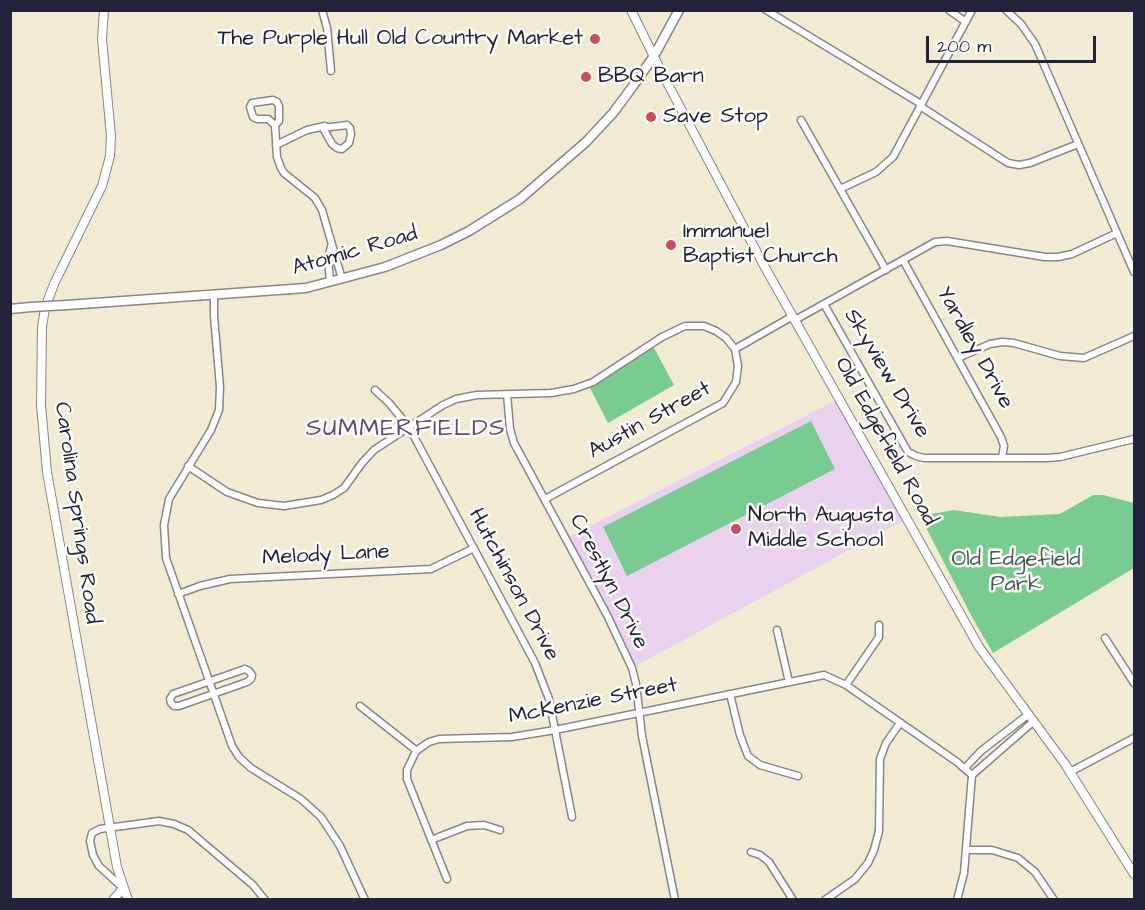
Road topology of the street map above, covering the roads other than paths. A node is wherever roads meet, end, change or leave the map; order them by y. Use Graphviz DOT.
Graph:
graph roads {
  1 [pos="104,10"];
  2 [pos="322,10"];
  3 [pos="631,10"];
  4 [pos="678,10"];
  5 [pos="766,10"];
  6 [pos="949,10"];
  7 [pos="972,10"];
  8 [pos="1006,10"];
  9 [pos="966,22"];
  10 [pos="654,56"];
  11 [pos="331,71"];
  12 [pos="920,105"];
  13 [pos="801,120"];
  14 [pos="275,125"];
  15 [pos="325,126"];
  16 [pos="1078,144"];
  17 [pos="276,145"];
  18 [pos="840,189"];
  19 [pos="1117,233"];
  20 [pos="331,243"];
  21 [pos="903,260"];
  22 [pos="886,270"];
  23 [pos="1134,272"];
  24 [pos="342,279"];
  25 [pos="330,281"];
  26 [pos="214,294"];
  27 [pos="824,304"];
  28 [pos="10,309"];
  29 [pos="794,318"];
  30 [pos="1134,336"];
  31 [pos="735,349"];
  32 [pos="958,358"];
  33 [pos="375,390"];
  34 [pos="507,394"];
  35 [pos="409,427"];
  36 [pos="1134,439"];
  37 [pos="1002,457"];
  38 [pos="188,466"];
  39 [pos="545,499"];
  40 [pos="474,548"];
  41 [pos="178,594"];
  42 [pos="879,625"];
  43 [pos="777,630"];
  44 [pos="1105,638"];
  45 [pos="208,681"];
  46 [pos="789,682"];
  47 [pos="1134,683"];
  48 [pos="846,685"];
  49 [pos="213,693"];
  50 [pos="730,694"];
  51 [pos="360,706"];
  52 [pos="638,713"];
  53 [pos="1029,714"];
  54 [pos="1034,721"];
  55 [pos="900,723"];
  56 [pos="555,730"];
  57 [pos="1134,738"];
  58 [pos="417,751"];
  59 [pos="965,768"];
  60 [pos="1070,772"];
  61 [pos="972,775"];
  62 [pos="798,776"];
  63 [pos="572,817"];
  64 [pos="110,828"];
  65 [pos="500,830"];
  66 [pos="431,840"];
  67 [pos="966,850"];
  68 [pos="751,852"];
  69 [pos="1134,874"];
  70 [pos="447,879"];
  71 [pos="123,888"];
  72 [pos="113,900"];
  73 [pos="128,900"];
  74 [pos="265,900"];
  75 [pos="365,900"];
  76 [pos="675,900"];
  77 [pos="793,900"];
  78 [pos="825,900"];
  79 [pos="957,900"];
  80 [pos="1054,900"];
  1 -- 64 [label="street, Carolina Springs Road"];
  2 -- 11 [label="street"];
  3 -- 10 [label="street, Old Edgefield Road"];
  4 -- 10 [label="main road, Atomic Road"];
  5 -- 12 [label="street"];
  6 -- 9 [label="street"];
  7 -- 9 [label="street"];
  8 -- 16 [label="street"];
  9 -- 12 [label="street"];
  10 -- 24 [label="main road, Atomic Road"];
  10 -- 29 [label="street, Old Edgefield Road"];
  12 -- 16 [label="street"];
  12 -- 18 [label="street"];
  13 -- 18 [label="street"];
  14 -- 14 [label="street"];
  14 -- 17 [label="street"];
  15 -- 15 [label="street"];
  15 -- 17 [label="street"];
  16 -- 19 [label="street"];
  17 -- 20 [label="street"];
  18 -- 22 [label="street"];
  19 -- 21 [label="street"];
  19 -- 23 [label="street"];
  20 -- 24 [label="street"];
  20 -- 25 [label="street"];
  21 -- 22 [label="street"];
  21 -- 32 [label="street, Yardley Drive"];
  22 -- 27 [label="street"];
  24 -- 25 [label="main road, Atomic Road"];
  25 -- 26 [label="main road, Atomic Road"];
  26 -- 28 [label="main road, Atomic Road, bridge"];
  26 -- 38 [label="street"];
  27 -- 29 [label="street"];
  27 -- 37 [label="street, Skyview Drive"];
  29 -- 31 [label="street"];
  29 -- 53 [label="street, Old Edgefield Road"];
  30 -- 32 [label="street"];
  31 -- 34 [label="street"];
  31 -- 39 [label="street, Austin Street"];
  32 -- 37 [label="street, Yardley Drive"];
  33 -- 35 [label="street, Hutchinson Drive"];
  34 -- 35 [label="street"];
  34 -- 39 [label="street, Crestlyn Drive"];
  35 -- 38 [label="street"];
  35 -- 40 [label="street, Hutchinson Drive"];
  36 -- 37 [label="street, Skyview Drive"];
  38 -- 41 [label="street"];
  39 -- 52 [label="street, Crestlyn Drive"];
  40 -- 41 [label="street, Melody Lane"];
  40 -- 56 [label="street, Hutchinson Drive"];
  41 -- 45 [label="street"];
  42 -- 48 [label="street"];
  43 -- 46 [label="street"];
  44 -- 47 [label="street"];
  45 -- 49 [label="street"];
  45 -- 49 [label="street"];
  45 -- 49 [label="street"];
  46 -- 48 [label="street, McKenzie Street"];
  46 -- 50 [label="street, McKenzie Street"];
  48 -- 55 [label="street, McKenzie Street"];
  49 -- 75 [label="street"];
  50 -- 52 [label="street, McKenzie Street"];
  50 -- 62 [label="street"];
  51 -- 58 [label="street"];
  52 -- 56 [label="street, McKenzie Street"];
  52 -- 76 [label="street, Crestlyn Drive"];
  53 -- 54 [label="street, Old Edgefield Road"];
  53 -- 59 [label="street"];
  54 -- 60 [label="street, Old Edgefield Road"];
  54 -- 61 [label="street"];
  55 -- 59 [label="street, McKenzie Street"];
  55 -- 78 [label="street"];
  56 -- 58 [label="street, McKenzie Street"];
  56 -- 63 [label="street, Hutchinson Drive"];
  57 -- 60 [label="street"];
  58 -- 66 [label="street"];
  59 -- 61 [label="street, McKenzie Street"];
  60 -- 69 [label="street, Old Edgefield Road"];
  61 -- 67 [label="street"];
  64 -- 71 [label="street, Carolina Springs Road"];
  64 -- 71 [label="street"];
  64 -- 74 [label="street"];
  65 -- 66 [label="street"];
  66 -- 70 [label="street"];
  67 -- 79 [label="street"];
  67 -- 80 [label="street"];
  68 -- 77 [label="street"];
  71 -- 72 [label="street"];
  71 -- 73 [label="street, Carolina Springs Road"];
}
